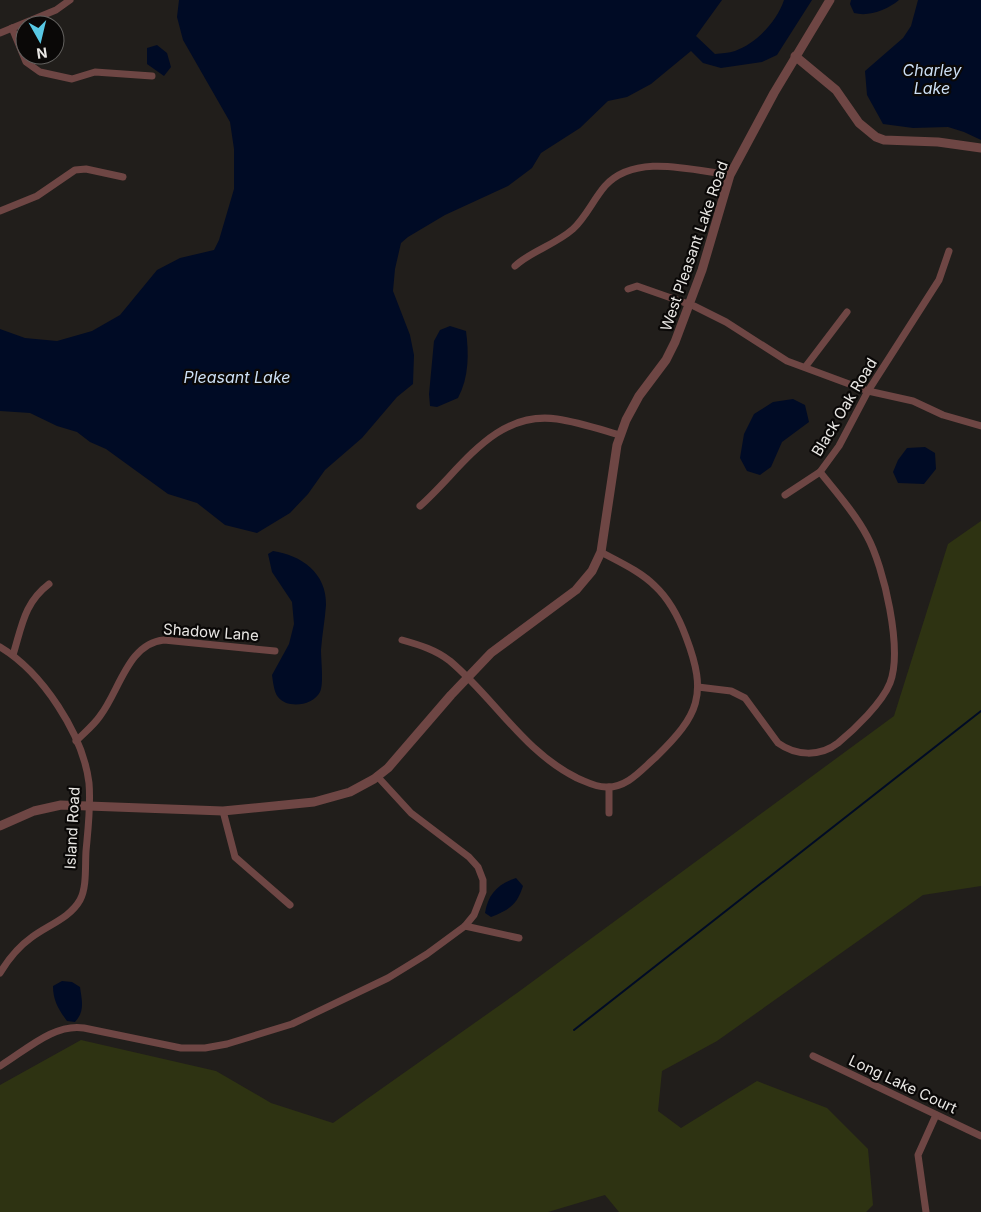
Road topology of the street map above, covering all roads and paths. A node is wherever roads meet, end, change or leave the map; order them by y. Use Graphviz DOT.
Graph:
graph roads {
  1 [pos="70,0"];
  2 [pos="830,0"];
  3 [pos="12,28"];
  4 [pos="0,33"];
  5 [pos="795,56"];
  6 [pos="152,76"];
  7 [pos="981,148"];
  8 [pos="730,175"];
  9 [pos="122,177"];
  10 [pos="0,211"];
  11 [pos="949,251"];
  12 [pos="514,266"];
  13 [pos="628,289"];
  14 [pos="689,304"];
  15 [pos="847,312"];
  16 [pos="806,366"];
  17 [pos="868,391"];
  18 [pos="981,426"];
  19 [pos="620,435"];
  20 [pos="820,472"];
  21 [pos="786,495"];
  22 [pos="420,506"];
  23 [pos="601,552"];
  24 [pos="49,584"];
  25 [pos="402,640"];
  26 [pos="0,647"];
  27 [pos="275,650"];
  28 [pos="13,655"];
  29 [pos="467,678"];
  30 [pos="698,687"];
  31 [pos="76,741"];
  32 [pos="377,776"];
  33 [pos="609,787"];
  34 [pos="90,805"];
  35 [pos="224,810"];
  36 [pos="609,812"];
  37 [pos="0,826"];
  38 [pos="290,905"];
  39 [pos="464,926"];
  40 [pos="519,938"];
  41 [pos="0,973"];
  42 [pos="813,1056"];
  43 [pos="0,1066"];
  44 [pos="936,1115"];
  45 [pos="981,1136"];
  46 [pos="926,1212"];
  1 -- 3 [label="street"];
  2 -- 5 [label="street, West Pleasant Lake Road"];
  3 -- 4 [label="street"];
  3 -- 6 [label="street"];
  5 -- 7 [label="street"];
  5 -- 8 [label="street, West Pleasant Lake Road"];
  8 -- 12 [label="street"];
  8 -- 14 [label="street, West Pleasant Lake Road"];
  9 -- 10 [label="street"];
  11 -- 17 [label="street, Black Oak Road"];
  13 -- 14 [label="street"];
  14 -- 16 [label="street"];
  14 -- 19 [label="street, West Pleasant Lake Road"];
  15 -- 16 [label="street"];
  16 -- 17 [label="street"];
  17 -- 18 [label="street"];
  17 -- 20 [label="street, Black Oak Road"];
  19 -- 22 [label="street"];
  19 -- 23 [label="street, West Pleasant Lake Road"];
  20 -- 21 [label="street"];
  20 -- 30 [label="street, Black Oak Road"];
  23 -- 29 [label="street, West Pleasant Lake Road"];
  23 -- 30 [label="street"];
  24 -- 28 [label="street"];
  25 -- 29 [label="street"];
  26 -- 28 [label="street, Island Road"];
  27 -- 31 [label="street, Shadow Lane"];
  28 -- 31 [label="street, Island Road"];
  29 -- 32 [label="street, West Pleasant Lake Road"];
  29 -- 33 [label="street"];
  30 -- 33 [label="street"];
  31 -- 34 [label="street, Island Road"];
  32 -- 35 [label="street, West Pleasant Lake Road"];
  32 -- 39 [label="street"];
  33 -- 36 [label="street"];
  34 -- 35 [label="street, West Pleasant Lake Road"];
  34 -- 37 [label="street, West Pleasant Lake Road"];
  34 -- 41 [label="street, Island Road"];
  35 -- 38 [label="street"];
  39 -- 40 [label="street"];
  39 -- 43 [label="street"];
  42 -- 44 [label="street, Long Lake Court"];
  44 -- 45 [label="street, Long Lake Court"];
  44 -- 46 [label="street"];
}
